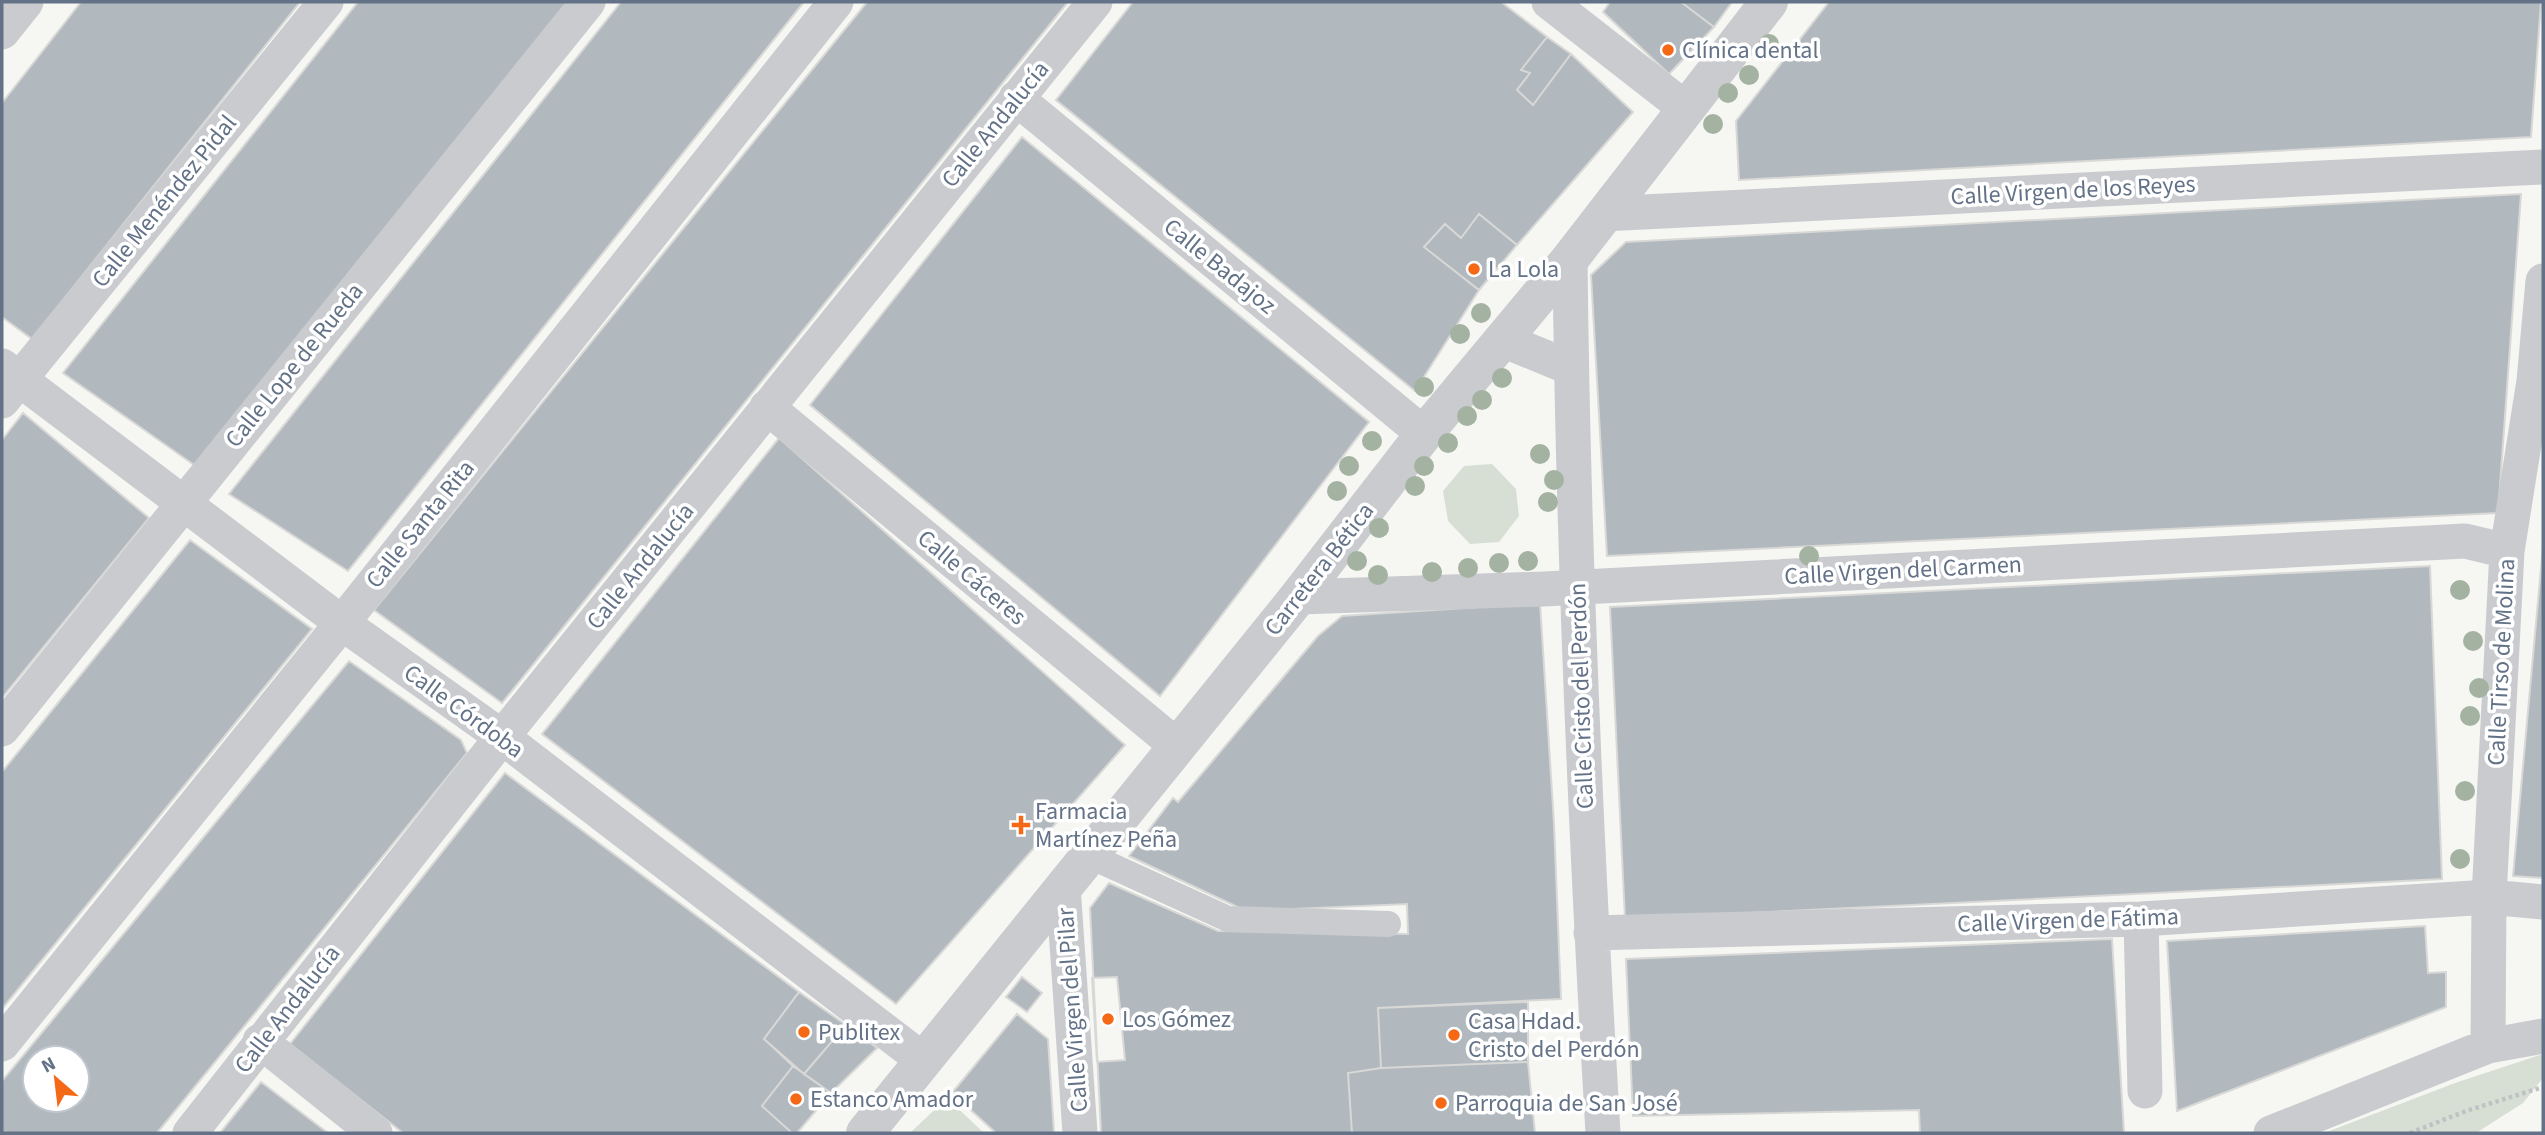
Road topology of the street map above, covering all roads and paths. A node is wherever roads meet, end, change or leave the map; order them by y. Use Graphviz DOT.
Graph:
graph roads {
  1 [pos="26,2"];
  2 [pos="326,2"];
  3 [pos="588,2"];
  4 [pos="836,2"];
  5 [pos="1095,2"];
  6 [pos="1549,2"];
  7 [pos="1769,2"];
  8 [pos="2,32"];
  9 [pos="1016,98"];
  10 [pos="1685,108"];
  11 [pos="2543,167"];
  12 [pos="1603,214"];
  13 [pos="1570,259"];
  14 [pos="2543,281"];
  15 [pos="1503,340"];
  16 [pos="1571,368"];
  17 [pos="8,382"];
  18 [pos="2538,382"];
  19 [pos="767,407"];
  20 [pos="1424,434"];
  21 [pos="184,503"];
  22 [pos="2507,551"];
  23 [pos="1577,587"];
  24 [pos="1298,597"];
  25 [pos="342,623"];
  26 [pos="2,729"];
  27 [pos="502,737"];
  28 [pos="1177,746"];
  29 [pos="1090,856"];
  30 [pos="1063,886"];
  31 [pos="2489,897"];
  32 [pos="2543,902"];
  33 [pos="2141,919"];
  34 [pos="1388,924"];
  35 [pos="1591,933"];
  36 [pos="2543,1036"];
  37 [pos="260,1041"];
  38 [pos="2,1044"];
  39 [pos="2488,1046"];
  40 [pos="923,1060"];
  41 [pos="2543,1087"];
  42 [pos="2145,1091"];
  43 [pos="190,1133"];
  44 [pos="376,1133"];
  45 [pos="865,1133"];
  46 [pos="1080,1133"];
  47 [pos="1602,1133"];
  48 [pos="2271,1133"];
  49 [pos="2410,1133"];
  1 -- 8 [label="street"];
  2 -- 17 [label="street, Calle Menéndez Pidal"];
  3 -- 21 [label="street, Calle Lope de Rueda"];
  4 -- 25 [label="street, Calle Santa Rita"];
  5 -- 9 [label="street, Calle Andalucía"];
  6 -- 10 [label="street"];
  7 -- 10 [label="street, Carretera Bética"];
  9 -- 19 [label="street, Calle Andalucía"];
  9 -- 20 [label="street, Calle Badajoz"];
  10 -- 12 [label="street, Carretera Bética"];
  11 -- 12 [label="street, Calle Virgen de los Reyes"];
  12 -- 13 [label="street, Carretera Bética"];
  13 -- 15 [label="street, Carretera Bética"];
  13 -- 16 [label="street, Calle Cristo del Perdón"];
  14 -- 18 [label="street, Calle Tirso de Molina"];
  15 -- 16 [label="street"];
  15 -- 20 [label="street, Carretera Bética"];
  16 -- 23 [label="street, Calle Cristo del Perdón"];
  17 -- 21 [label="street, Calle Córdoba"];
  18 -- 22 [label="street, Calle Tirso de Molina"];
  19 -- 27 [label="street, Calle Andalucía"];
  19 -- 28 [label="street, Calle Cáceres"];
  20 -- 24 [label="street, Carretera Bética"];
  21 -- 25 [label="street, Calle Córdoba"];
  21 -- 26 [label="street, Calle Lope de Rueda"];
  22 -- 23 [label="street, Calle Virgen del Carmen"];
  22 -- 31 [label="street, Calle Tirso de Molina"];
  23 -- 24 [label="street, Calle Virgen del Carmen"];
  23 -- 35 [label="street, Calle Cristo del Perdón"];
  24 -- 28 [label="street, Carretera Bética"];
  25 -- 27 [label="street, Calle Córdoba"];
  25 -- 38 [label="street, Calle Santa Rita"];
  27 -- 37 [label="street, Calle Andalucía"];
  27 -- 40 [label="street, Calle Córdoba"];
  28 -- 29 [label="street, Carretera Bética"];
  29 -- 30 [label="street, Carretera Bética"];
  29 -- 34 [label="street"];
  30 -- 40 [label="street, Carretera Bética"];
  30 -- 46 [label="street, Calle Virgen del Pilar"];
  31 -- 32 [label="street, Calle Virgen de Fátima"];
  31 -- 33 [label="street, Calle Virgen de Fátima"];
  31 -- 39 [label="street, Calle Tirso de Molina"];
  33 -- 35 [label="street, Calle Virgen de Fátima"];
  33 -- 42 [label="street"];
  35 -- 47 [label="street, Calle Cristo del Perdón"];
  36 -- 39 [label="street"];
  37 -- 43 [label="street, Calle Andalucía"];
  37 -- 44 [label="street"];
  39 -- 48 [label="street"];
  40 -- 45 [label="street, Carretera Bética"];
  41 -- 49 [label="path"];
}
